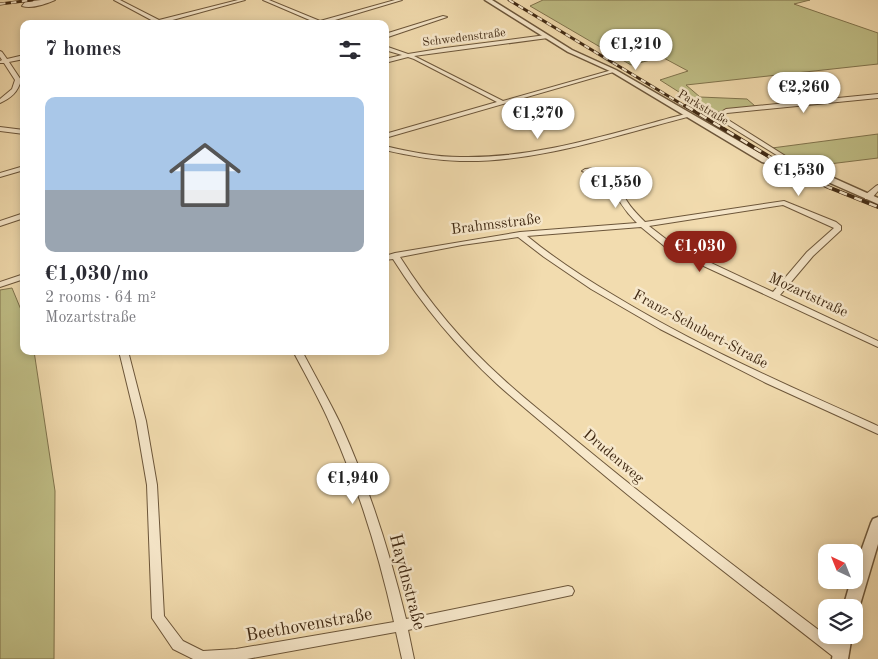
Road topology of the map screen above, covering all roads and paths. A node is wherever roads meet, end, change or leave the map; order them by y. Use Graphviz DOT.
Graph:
graph roads {
  1 [pos="53,0"];
  2 [pos="116,0"];
  3 [pos="243,0"];
  4 [pos="266,0"];
  5 [pos="400,0"];
  6 [pos="488,0"];
  7 [pos="44,1"];
  8 [pos="445,17"];
  9 [pos="154,20"];
  10 [pos="171,20"];
  11 [pos="316,20"];
  12 [pos="333,20"];
  13 [pos="389,35"];
  14 [pos="546,36"];
  15 [pos="389,49"];
  16 [pos="0,54"];
  17 [pos="405,55"];
  18 [pos="20,58"];
  19 [pos="389,60"];
  20 [pos="3,62"];
  21 [pos="614,71"];
  22 [pos="878,96"];
  23 [pos="2,100"];
  24 [pos="503,102"];
  25 [pos="689,115"];
  26 [pos="0,129"];
  27 [pos="20,132"];
  28 [pos="389,135"];
  29 [pos="389,149"];
  30 [pos="20,169"];
  31 [pos="804,170"];
  32 [pos="0,175"];
  33 [pos="615,182"];
  34 [pos="878,187"];
  35 [pos="868,197"];
  36 [pos="878,201"];
  37 [pos="20,216"];
  38 [pos="0,224"];
  39 [pos="642,225"];
  40 [pos="520,234"];
  41 [pos="390,257"];
  42 [pos="20,278"];
  43 [pos="0,285"];
  44 [pos="775,295"];
  45 [pos="878,344"];
  46 [pos="124,355"];
  47 [pos="299,355"];
  48 [pos="878,430"];
  49 [pos="878,523"];
  50 [pos="568,591"];
  51 [pos="853,599"];
  52 [pos="402,626"];
  53 [pos="840,656"];
  54 [pos="408,659"];
  1 -- 7 [label="street"];
  2 -- 9 [label="street"];
  3 -- 10 [label="street"];
  4 -- 11 [label="street"];
  5 -- 12 [label="street"];
  6 -- 14 [label="street, Parkstraße"];
  8 -- 13 [label="street"];
  14 -- 17 [label="street, Schwedenstraße"];
  14 -- 21 [label="street, Parkstraße"];
  15 -- 17 [label="street"];
  16 -- 20 [label="street"];
  17 -- 19 [label="street, Schwedenstraße"];
  17 -- 24 [label="street"];
  18 -- 20 [label="street"];
  20 -- 23 [label="street"];
  21 -- 24 [label="street"];
  21 -- 25 [label="street, Parkstraße"];
  22 -- 31 [label="street, Parkstraße"];
  24 -- 28 [label="street"];
  25 -- 29 [label="street"];
  25 -- 31 [label="street, Parkstraße"];
  26 -- 27 [label="street"];
  30 -- 32 [label="street"];
  31 -- 35 [label="street, Parkstraße"];
  33 -- 39 [label="street, Mozartstraße"];
  34 -- 35 [label="street"];
  35 -- 36 [label="street, Parkstraße"];
  37 -- 38 [label="street"];
  39 -- 40 [label="street, Brahmsstraße"];
  39 -- 44 [label="street, Mozartstraße"];
  39 -- 44 [label="street"];
  40 -- 41 [label="street, Brahmsstraße"];
  40 -- 48 [label="street, Franz-Schubert-Straße"];
  41 -- 53 [label="street, Drudenweg"];
  42 -- 43 [label="street"];
  44 -- 45 [label="street, Mozartstraße"];
  46 -- 52 [label="street, Beethovenstraße"];
  47 -- 52 [label="street, Haydnstraße"];
  49 -- 51 [label="street"];
  50 -- 52 [label="street, Beethovenstraße"];
  52 -- 54 [label="street, Haydnstraße"];
}
